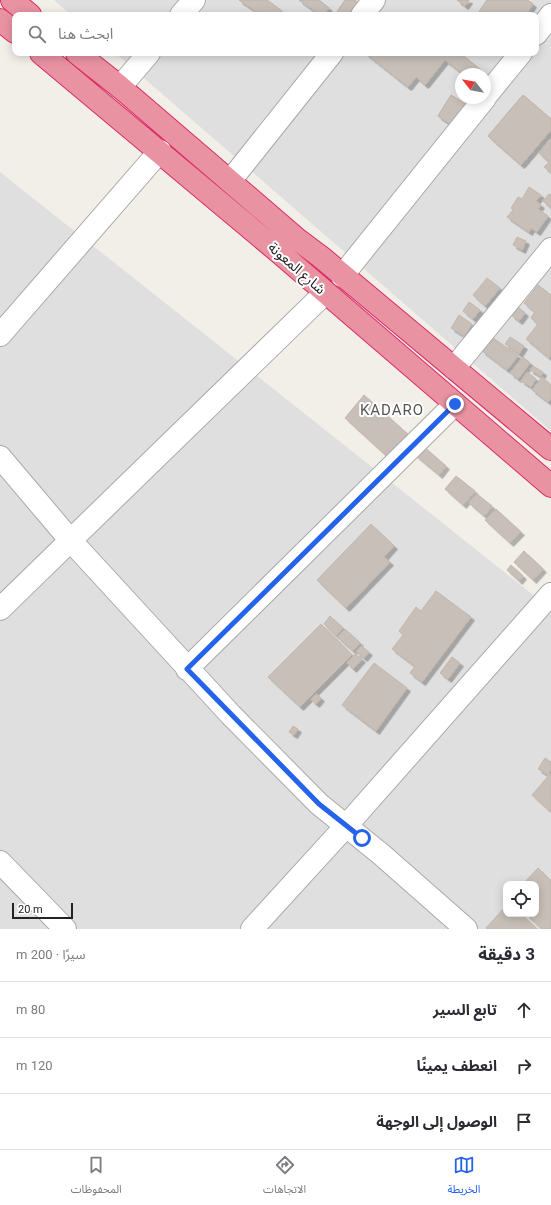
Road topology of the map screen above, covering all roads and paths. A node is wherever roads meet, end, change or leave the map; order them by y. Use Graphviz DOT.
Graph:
graph roads {
  1 [pos="12,0"];
  2 [pos="194,0"];
  3 [pos="374,0"];
  4 [pos="26,12"];
  5 [pos="184,12"];
  6 [pos="364,12"];
  7 [pos="551,15"];
  8 [pos="539,30"];
  9 [pos="45,56"];
  10 [pos="81,56"];
  11 [pos="146,56"];
  12 [pos="330,56"];
  13 [pos="519,56"];
  14 [pos="120,87"];
  15 [pos="491,90"];
  16 [pos="480,104"];
  17 [pos="160,151"];
  18 [pos="230,181"];
  19 [pos="297,239"];
  20 [pos="551,249"];
  21 [pos="280,253"];
  22 [pos="342,276"];
  23 [pos="325,293"];
  24 [pos="0,335"];
  25 [pos="454,368"];
  26 [pos="455,404"];
  27 [pos="551,449"];
  28 [pos="0,457"];
  29 [pos="551,486"];
  30 [pos="71,541"];
  31 [pos="551,594"];
  32 [pos="0,609"];
  33 [pos="187,669"];
  34 [pos="346,826"];
  35 [pos="0,862"];
  36 [pos="53,925"];
  37 [pos="252,929"];
  38 [pos="466,929"];
  1 -- 4 [label="highway"];
  2 -- 5 [label="street"];
  3 -- 6 [label="street"];
  7 -- 8 [label="street"];
  9 -- 17 [label="highway, شارع المعونة"];
  10 -- 14 [label="highway, شارع المعونة"];
  11 -- 14 [label="street"];
  12 -- 18 [label="street"];
  13 -- 15 [label="street"];
  14 -- 18 [label="highway, شارع المعونة"];
  16 -- 22 [label="street"];
  17 -- 21 [label="highway, شارع المعونة"];
  17 -- 24 [label="street"];
  18 -- 19 [label="highway, شارع المعونة"];
  19 -- 21 [label="highway"];
  19 -- 22 [label="highway, شارع المعونة"];
  20 -- 25 [label="street"];
  21 -- 23 [label="highway, شارع المعونة"];
  22 -- 25 [label="highway, شارع المعونة"];
  23 -- 26 [label="highway, شارع المعونة"];
  23 -- 30 [label="street"];
  25 -- 27 [label="highway, شارع المعونة"];
  26 -- 29 [label="highway, شارع المعونة"];
  26 -- 33 [label="street"];
  28 -- 30 [label="street"];
  30 -- 32 [label="street"];
  30 -- 33 [label="street"];
  31 -- 34 [label="street"];
  33 -- 34 [label="street"];
  34 -- 37 [label="street"];
  34 -- 38 [label="street"];
  35 -- 36 [label="street"];
}
